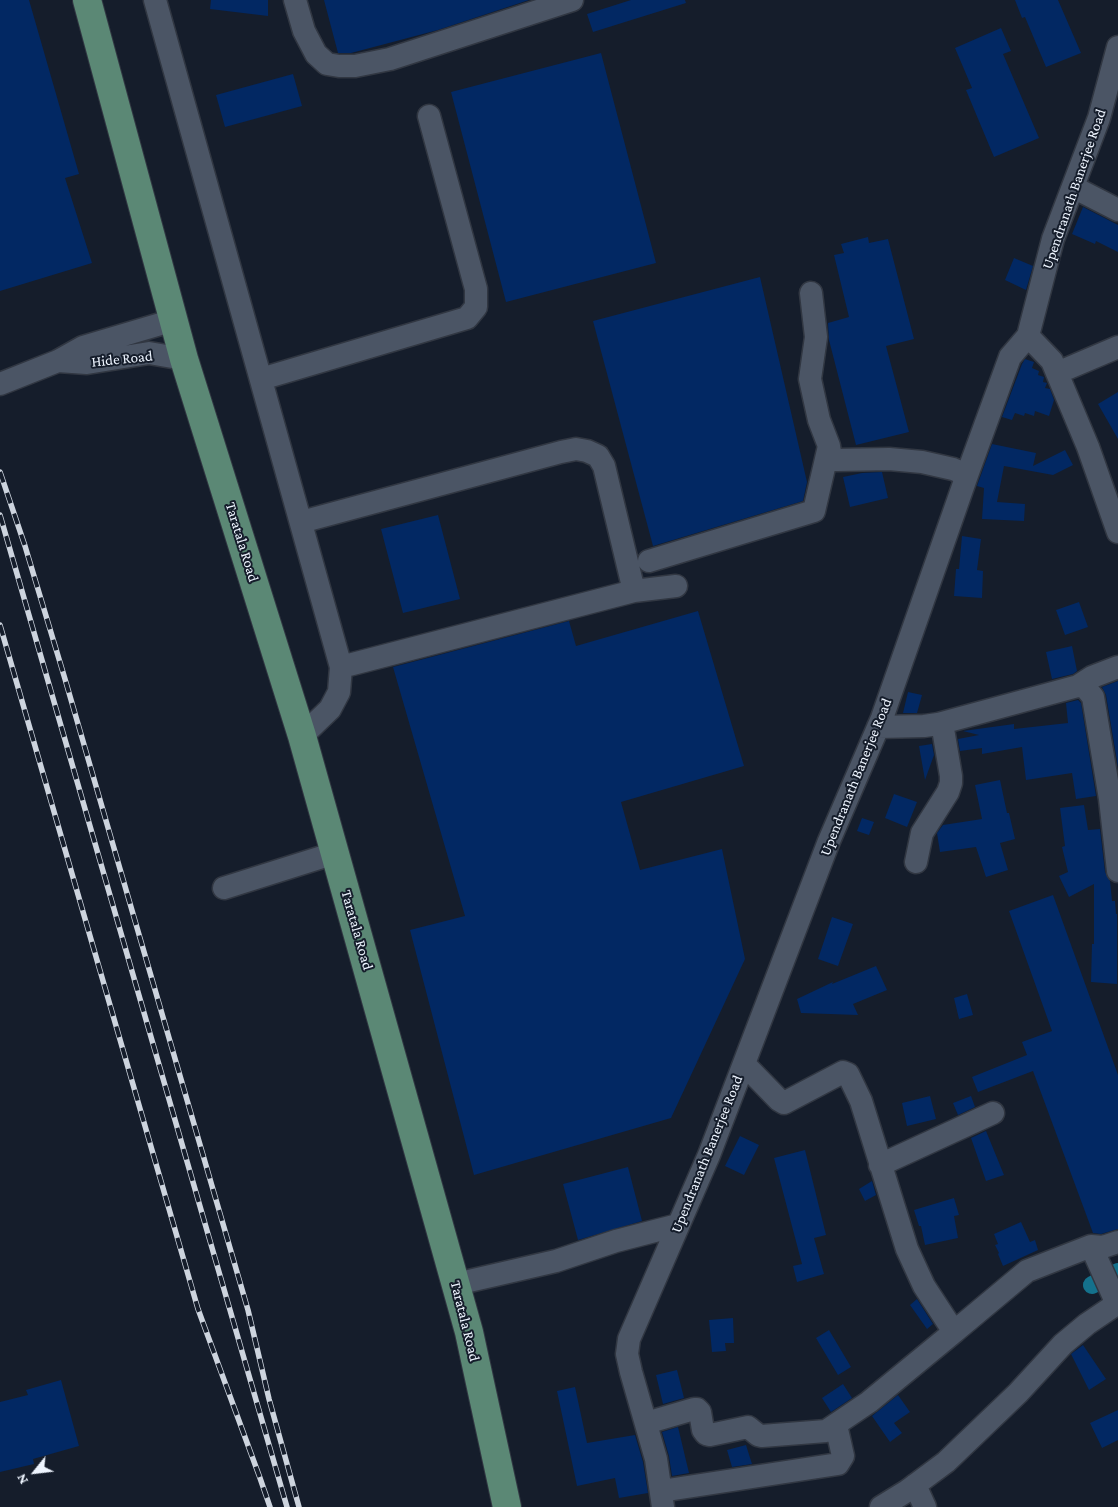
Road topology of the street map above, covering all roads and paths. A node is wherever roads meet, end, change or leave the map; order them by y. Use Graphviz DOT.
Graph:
graph roads {
  1 [pos="87,0"];
  2 [pos="155,0"];
  3 [pos="295,0"];
  4 [pos="572,0"];
  5 [pos="1118,47"];
  6 [pos="429,116"];
  7 [pos="1109,118"];
  8 [pos="1073,188"];
  9 [pos="1118,210"];
  10 [pos="811,292"];
  11 [pos="174,320"];
  12 [pos="1028,336"];
  13 [pos="1118,347"];
  14 [pos="184,360"];
  15 [pos="58,361"];
  16 [pos="1057,373"];
  17 [pos="261,379"];
  18 [pos="1,384"];
  19 [pos="829,446"];
  20 [pos="967,475"];
  21 [pos="301,522"];
  22 [pos="1118,532"];
  23 [pos="649,561"];
  24 [pos="676,586"];
  25 [pos="634,590"];
  26 [pos="341,667"];
  27 [pos="1118,667"];
  28 [pos="1078,686"];
  29 [pos="942,723"];
  30 [pos="878,727"];
  31 [pos="302,736"];
  32 [pos="1116,837"];
  33 [pos="335,853"];
  34 [pos="916,862"];
  35 [pos="1118,871"];
  36 [pos="224,888"];
  37 [pos="744,1064"];
  38 [pos="992,1113"];
  39 [pos="880,1164"];
  40 [pos="678,1225"];
  41 [pos="1118,1242"];
  42 [pos="1091,1246"];
  43 [pos="456,1284"];
  44 [pos="1117,1304"];
  45 [pos="954,1332"];
  46 [pos="646,1423"];
  47 [pos="836,1425"];
  48 [pos="915,1485"];
  49 [pos="662,1499"];
  50 [pos="507,1507"];
  51 [pos="881,1507"];
  52 [pos="925,1507"];
  1 -- 11 [label="main road, Taratala Road"];
  2 -- 17 [label="street"];
  3 -- 4 [label="street"];
  5 -- 7 [label="street, Upendranath Banerjee Road"];
  6 -- 17 [label="street"];
  7 -- 8 [label="street, Upendranath Banerjee Road"];
  8 -- 9 [label="street"];
  8 -- 12 [label="street, Upendranath Banerjee Road"];
  10 -- 19 [label="street"];
  11 -- 14 [label="main road, Taratala Road"];
  11 -- 15 [label="street"];
  12 -- 16 [label="street"];
  12 -- 20 [label="street, Upendranath Banerjee Road"];
  13 -- 16 [label="street"];
  14 -- 15 [label="street, Hide Road"];
  14 -- 31 [label="main road, Taratala Road"];
  15 -- 18 [label="street"];
  16 -- 22 [label="street"];
  17 -- 21 [label="street"];
  19 -- 20 [label="street"];
  19 -- 23 [label="street"];
  20 -- 30 [label="street, Upendranath Banerjee Road"];
  21 -- 25 [label="street"];
  21 -- 26 [label="street"];
  24 -- 25 [label="street"];
  25 -- 26 [label="street"];
  26 -- 31 [label="street"];
  27 -- 28 [label="street"];
  28 -- 29 [label="street"];
  28 -- 32 [label="street"];
  29 -- 30 [label="street"];
  29 -- 34 [label="street"];
  30 -- 37 [label="street, Upendranath Banerjee Road"];
  31 -- 33 [label="main road, Taratala Road"];
  32 -- 35 [label="street"];
  33 -- 36 [label="street"];
  33 -- 43 [label="main road, Taratala Road"];
  37 -- 39 [label="street"];
  37 -- 40 [label="street, Upendranath Banerjee Road"];
  38 -- 39 [label="street"];
  39 -- 45 [label="street"];
  40 -- 43 [label="street"];
  40 -- 46 [label="street, Upendranath Banerjee Road"];
  41 -- 42 [label="street"];
  42 -- 44 [label="street"];
  42 -- 45 [label="street"];
  43 -- 50 [label="main road, Taratala Road"];
  44 -- 48 [label="street"];
  45 -- 47 [label="street"];
  46 -- 47 [label="street"];
  46 -- 49 [label="street, Upendranath Banerjee Road"];
  47 -- 49 [label="street"];
  48 -- 51 [label="street"];
  48 -- 52 [label="street"];
}
